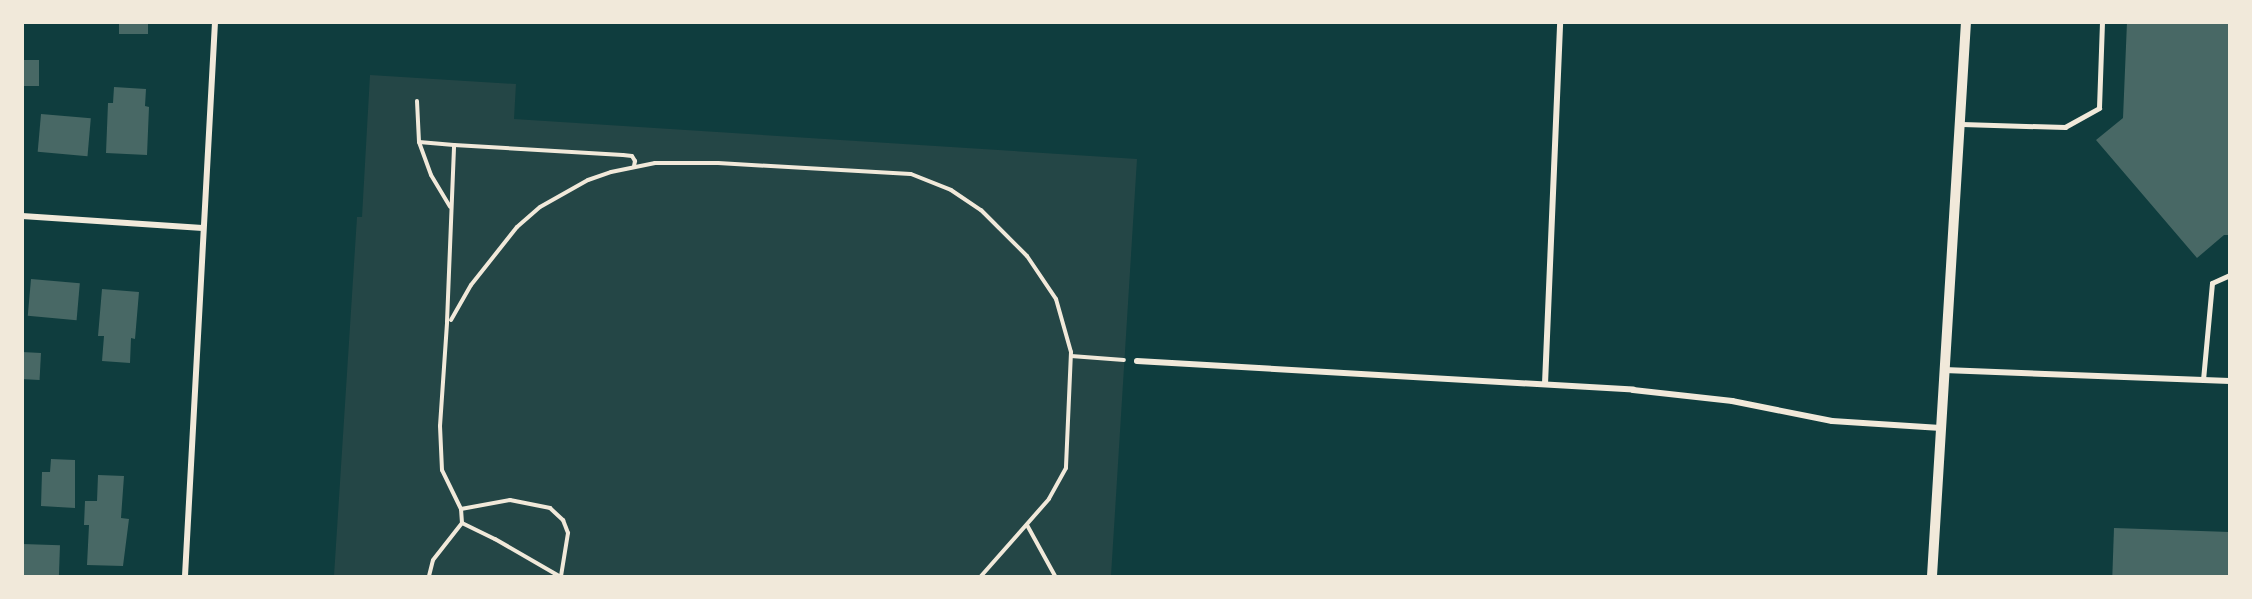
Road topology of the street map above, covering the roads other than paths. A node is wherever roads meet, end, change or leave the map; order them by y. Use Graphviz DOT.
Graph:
graph roads {
  1 [pos="215,22"];
  2 [pos="1560,22"];
  3 [pos="1966,22"];
  4 [pos="2102,22"];
  5 [pos="1959,124"];
  6 [pos="22,216"];
  7 [pos="203,228"];
  8 [pos="2229,275"];
  9 [pos="1137,361"];
  10 [pos="1944,370"];
  11 [pos="2203,380"];
  12 [pos="2229,381"];
  13 [pos="1545,384"];
  14 [pos="1941,428"];
  15 [pos="185,576"];
  16 [pos="1932,576"];
  1 -- 7 [label="street"];
  2 -- 13 [label="street"];
  3 -- 5 [label="street"];
  4 -- 5 [label="lane"];
  5 -- 10 [label="street"];
  6 -- 7 [label="street"];
  7 -- 15 [label="street"];
  8 -- 11 [label="lane"];
  9 -- 13 [label="street"];
  10 -- 11 [label="street"];
  10 -- 14 [label="street"];
  11 -- 12 [label="street"];
  13 -- 14 [label="street"];
  14 -- 16 [label="street"];
}
